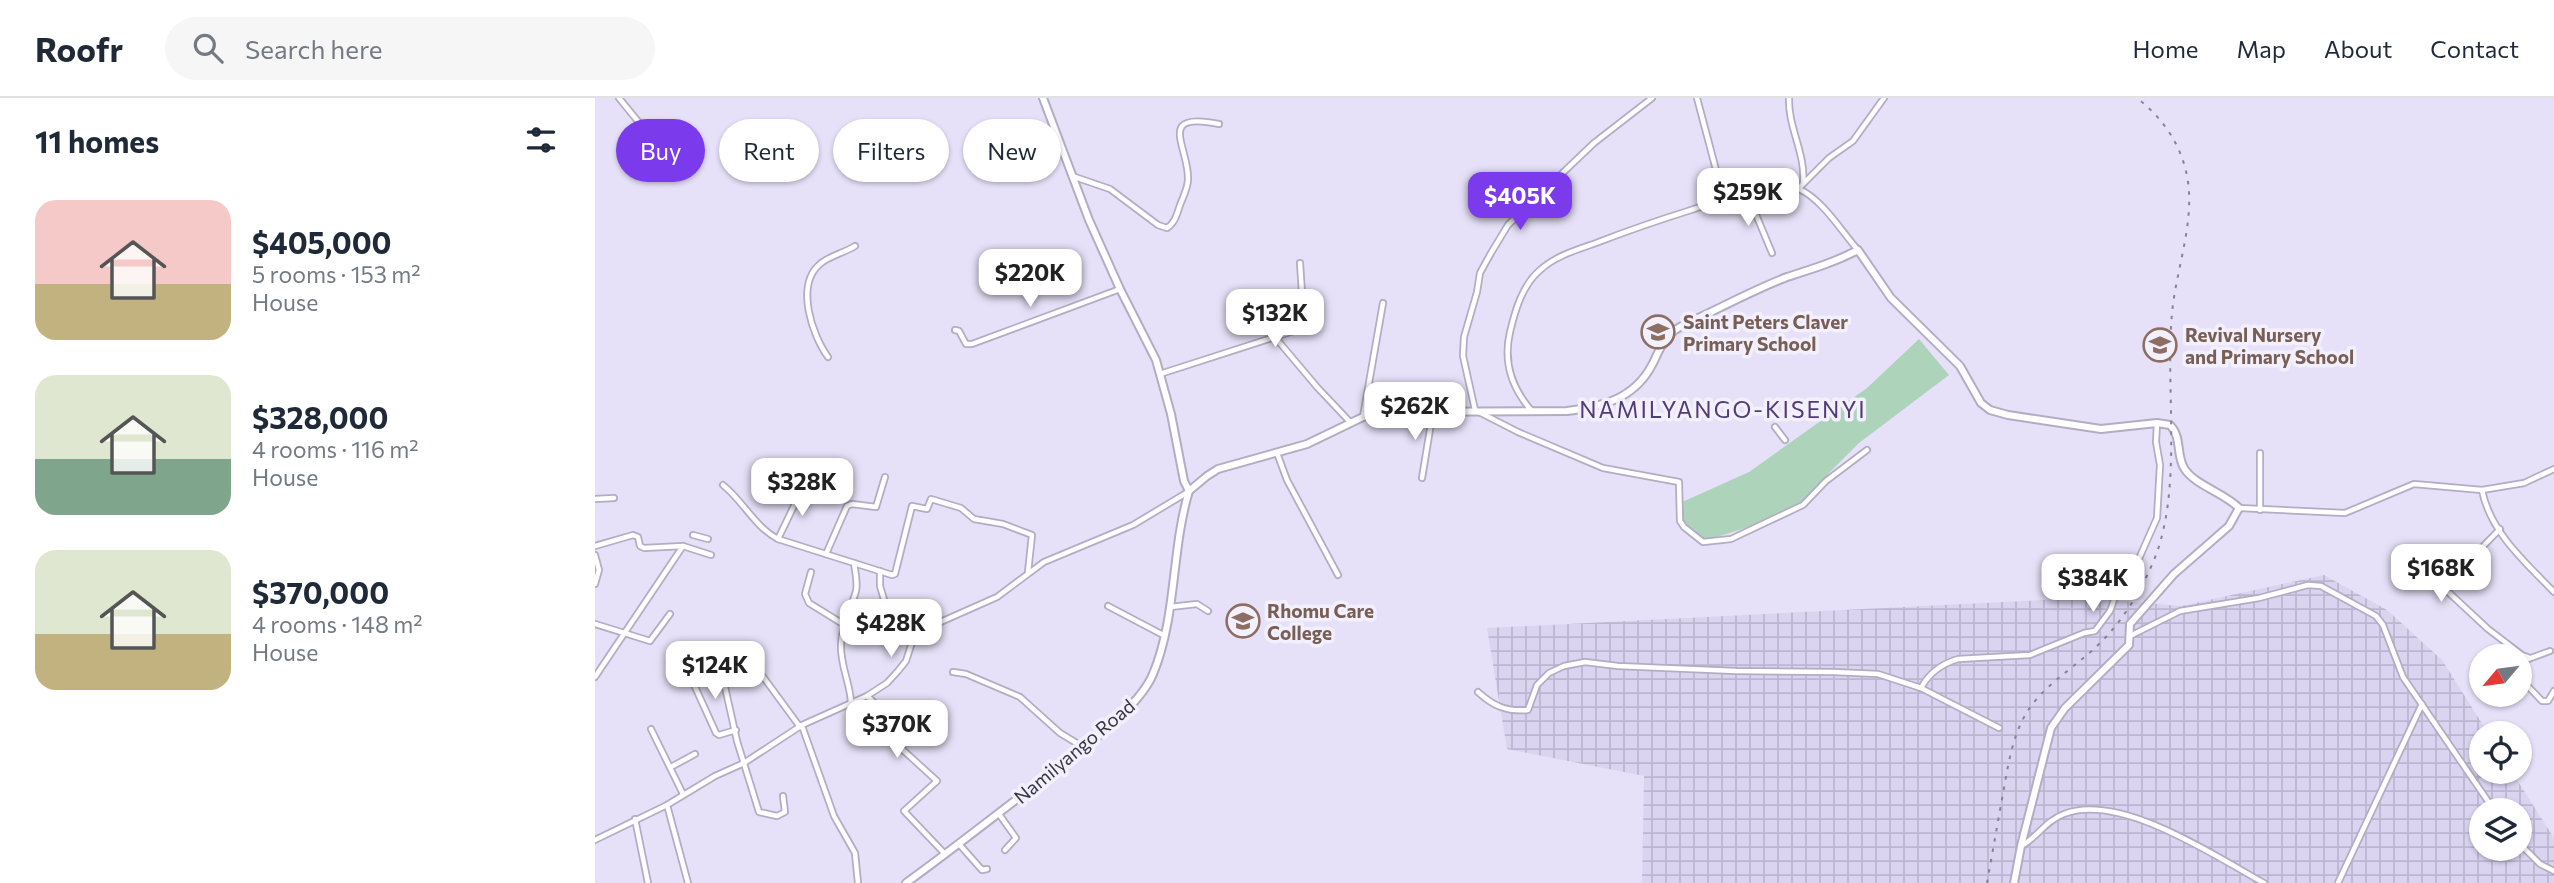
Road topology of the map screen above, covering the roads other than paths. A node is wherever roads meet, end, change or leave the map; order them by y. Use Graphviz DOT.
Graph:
graph roads {
  1 [pos="619,98"];
  2 [pos="1043,98"];
  3 [pos="1652,98"];
  4 [pos="1697,98"];
  5 [pos="1789,98"];
  6 [pos="1884,98"];
  7 [pos="636,119"];
  8 [pos="1219,124"];
  9 [pos="1072,176"];
  10 [pos="1801,186"];
  11 [pos="1747,193"];
  12 [pos="1724,200"];
  13 [pos="855,246"];
  14 [pos="1858,250"];
  15 [pos="1772,253"];
  16 [pos="1300,263"];
  17 [pos="1120,289"];
  18 [pos="1383,303"];
  19 [pos="955,330"];
  20 [pos="1274,336"];
  21 [pos="828,357"];
  22 [pos="1160,374"];
  23 [pos="1433,410"];
  24 [pos="1475,410"];
  25 [pos="1531,411"];
  26 [pos="1363,417"];
  27 [pos="1351,423"];
  28 [pos="2157,423"];
  29 [pos="1775,427"];
  30 [pos="1784,440"];
  31 [pos="1867,450"];
  32 [pos="1277,453"];
  33 [pos="2260,453"];
  34 [pos="2554,469"];
  35 [pos="885,477"];
  36 [pos="1422,478"];
  37 [pos="723,485"];
  38 [pos="803,487"];
  39 [pos="2482,490"];
  40 [pos="1189,491"];
  41 [pos="614,498"];
  42 [pos="595,499"];
  43 [pos="2239,508"];
  44 [pos="2260,510"];
  45 [pos="2500,529"];
  46 [pos="693,535"];
  47 [pos="708,539"];
  48 [pos="778,539"];
  49 [pos="595,546"];
  50 [pos="683,546"];
  51 [pos="826,554"];
  52 [pos="595,555"];
  53 [pos="711,555"];
  54 [pos="854,562"];
  55 [pos="880,571"];
  56 [pos="811,572"];
  57 [pos="1028,572"];
  58 [pos="1339,575"];
  59 [pos="595,584"];
  60 [pos="2554,592"];
  61 [pos="1108,606"];
  62 [pos="1169,607"];
  63 [pos="1207,611"];
  64 [pos="670,614"];
  65 [pos="595,624"];
  66 [pos="843,624"];
  67 [pos="625,633"];
  68 [pos="1165,636"];
  69 [pos="2130,636"];
  70 [pos="912,642"];
  71 [pos="2508,644"];
  72 [pos="712,649"];
  73 [pos="2550,651"];
  74 [pos="2532,657"];
  75 [pos="750,659"];
  76 [pos="953,672"];
  77 [pos="595,677"];
  78 [pos="691,678"];
  79 [pos="1921,688"];
  80 [pos="2532,691"];
  81 [pos="2554,691"];
  82 [pos="1478,692"];
  83 [pos="867,696"];
  84 [pos="851,704"];
  85 [pos="2422,704"];
  86 [pos="801,726"];
  87 [pos="1999,728"];
  88 [pos="651,729"];
  89 [pos="736,730"];
  90 [pos="1083,747"];
  91 [pos="695,754"];
  92 [pos="744,763"];
  93 [pos="671,767"];
  94 [pos="683,794"];
  95 [pos="783,796"];
  96 [pos="2486,798"];
  97 [pos="667,805"];
  98 [pos="999,814"];
  99 [pos="635,819"];
  100 [pos="595,840"];
  101 [pos="959,844"];
  102 [pos="2021,846"];
  103 [pos="1006,850"];
  104 [pos="945,854"];
  105 [pos="2532,856"];
  106 [pos="987,869"];
  107 [pos="2554,871"];
  108 [pos="648,883"];
  109 [pos="688,883"];
  110 [pos="857,883"];
  111 [pos="906,883"];
  112 [pos="2014,883"];
  113 [pos="2264,883"];
  114 [pos="2338,883"];
  1 -- 7 [label="street"];
  2 -- 9 [label="main road"];
  3 -- 24 [label="street"];
  4 -- 12 [label="street"];
  5 -- 10 [label="street"];
  6 -- 10 [label="street"];
  8 -- 9 [label="street"];
  9 -- 17 [label="main road"];
  10 -- 11 [label="street"];
  10 -- 14 [label="street"];
  11 -- 12 [label="street"];
  11 -- 15 [label="street"];
  12 -- 25 [label="street"];
  13 -- 21 [label="street"];
  14 -- 25 [label="main road"];
  14 -- 28 [label="main road"];
  16 -- 20 [label="street"];
  17 -- 19 [label="street"];
  17 -- 22 [label="main road"];
  18 -- 26 [label="street"];
  20 -- 22 [label="street"];
  20 -- 27 [label="street"];
  22 -- 40 [label="main road"];
  23 -- 24 [label="main road"];
  23 -- 26 [label="main road"];
  23 -- 36 [label="street"];
  24 -- 25 [label="main road"];
  24 -- 31 [label="street"];
  26 -- 27 [label="main road"];
  27 -- 32 [label="main road"];
  28 -- 43 [label="main road"];
  28 -- 79 [label="street"];
  29 -- 30 [label="street"];
  32 -- 40 [label="main road"];
  32 -- 58 [label="street"];
  33 -- 44 [label="street"];
  34 -- 39 [label="street"];
  35 -- 51 [label="street"];
  37 -- 48 [label="street"];
  38 -- 48 [label="street"];
  39 -- 44 [label="street"];
  39 -- 45 [label="street"];
  40 -- 57 [label="street"];
  40 -- 62 [label="main road, Namilyango Road"];
  41 -- 42 [label="street"];
  43 -- 44 [label="street"];
  43 -- 69 [label="main road"];
  45 -- 60 [label="street"];
  45 -- 71 [label="street"];
  46 -- 47 [label="street"];
  48 -- 51 [label="street"];
  49 -- 50 [label="street"];
  50 -- 53 [label="street"];
  50 -- 67 [label="street"];
  51 -- 54 [label="street"];
  52 -- 59 [label="street"];
  54 -- 55 [label="street"];
  54 -- 66 [label="street"];
  55 -- 57 [label="street"];
  55 -- 70 [label="street"];
  56 -- 66 [label="street"];
  57 -- 70 [label="street"];
  61 -- 68 [label="street"];
  62 -- 63 [label="street"];
  62 -- 68 [label="main road, Namilyango Road"];
  64 -- 67 [label="street"];
  65 -- 67 [label="street"];
  66 -- 84 [label="street"];
  67 -- 77 [label="street"];
  68 -- 90 [label="main road, Namilyango Road"];
  69 -- 85 [label="street"];
  69 -- 102 [label="main road"];
  70 -- 83 [label="street"];
  72 -- 89 [label="street"];
  73 -- 74 [label="street"];
  75 -- 86 [label="street"];
  76 -- 90 [label="street"];
  78 -- 89 [label="street"];
  79 -- 82 [label="street"];
  79 -- 87 [label="street"];
  80 -- 81 [label="street"];
  83 -- 84 [label="street"];
  83 -- 104 [label="street"];
  84 -- 86 [label="street"];
  85 -- 96 [label="street"];
  85 -- 114 [label="street"];
  86 -- 92 [label="street"];
  86 -- 110 [label="street"];
  88 -- 93 [label="street"];
  89 -- 92 [label="street"];
  90 -- 98 [label="main road, Namilyango Road"];
  91 -- 93 [label="street"];
  92 -- 94 [label="street"];
  92 -- 95 [label="street"];
  93 -- 94 [label="street"];
  94 -- 97 [label="street"];
  97 -- 99 [label="street"];
  97 -- 109 [label="street"];
  98 -- 101 [label="main road, Namilyango Road"];
  98 -- 103 [label="street"];
  99 -- 100 [label="street"];
  99 -- 108 [label="street"];
  101 -- 104 [label="main road, Namilyango Road"];
  101 -- 106 [label="street"];
  102 -- 112 [label="main road"];
  102 -- 113 [label="street"];
  104 -- 111 [label="main road, Namilyango Road"];
  105 -- 107 [label="street"];
}
